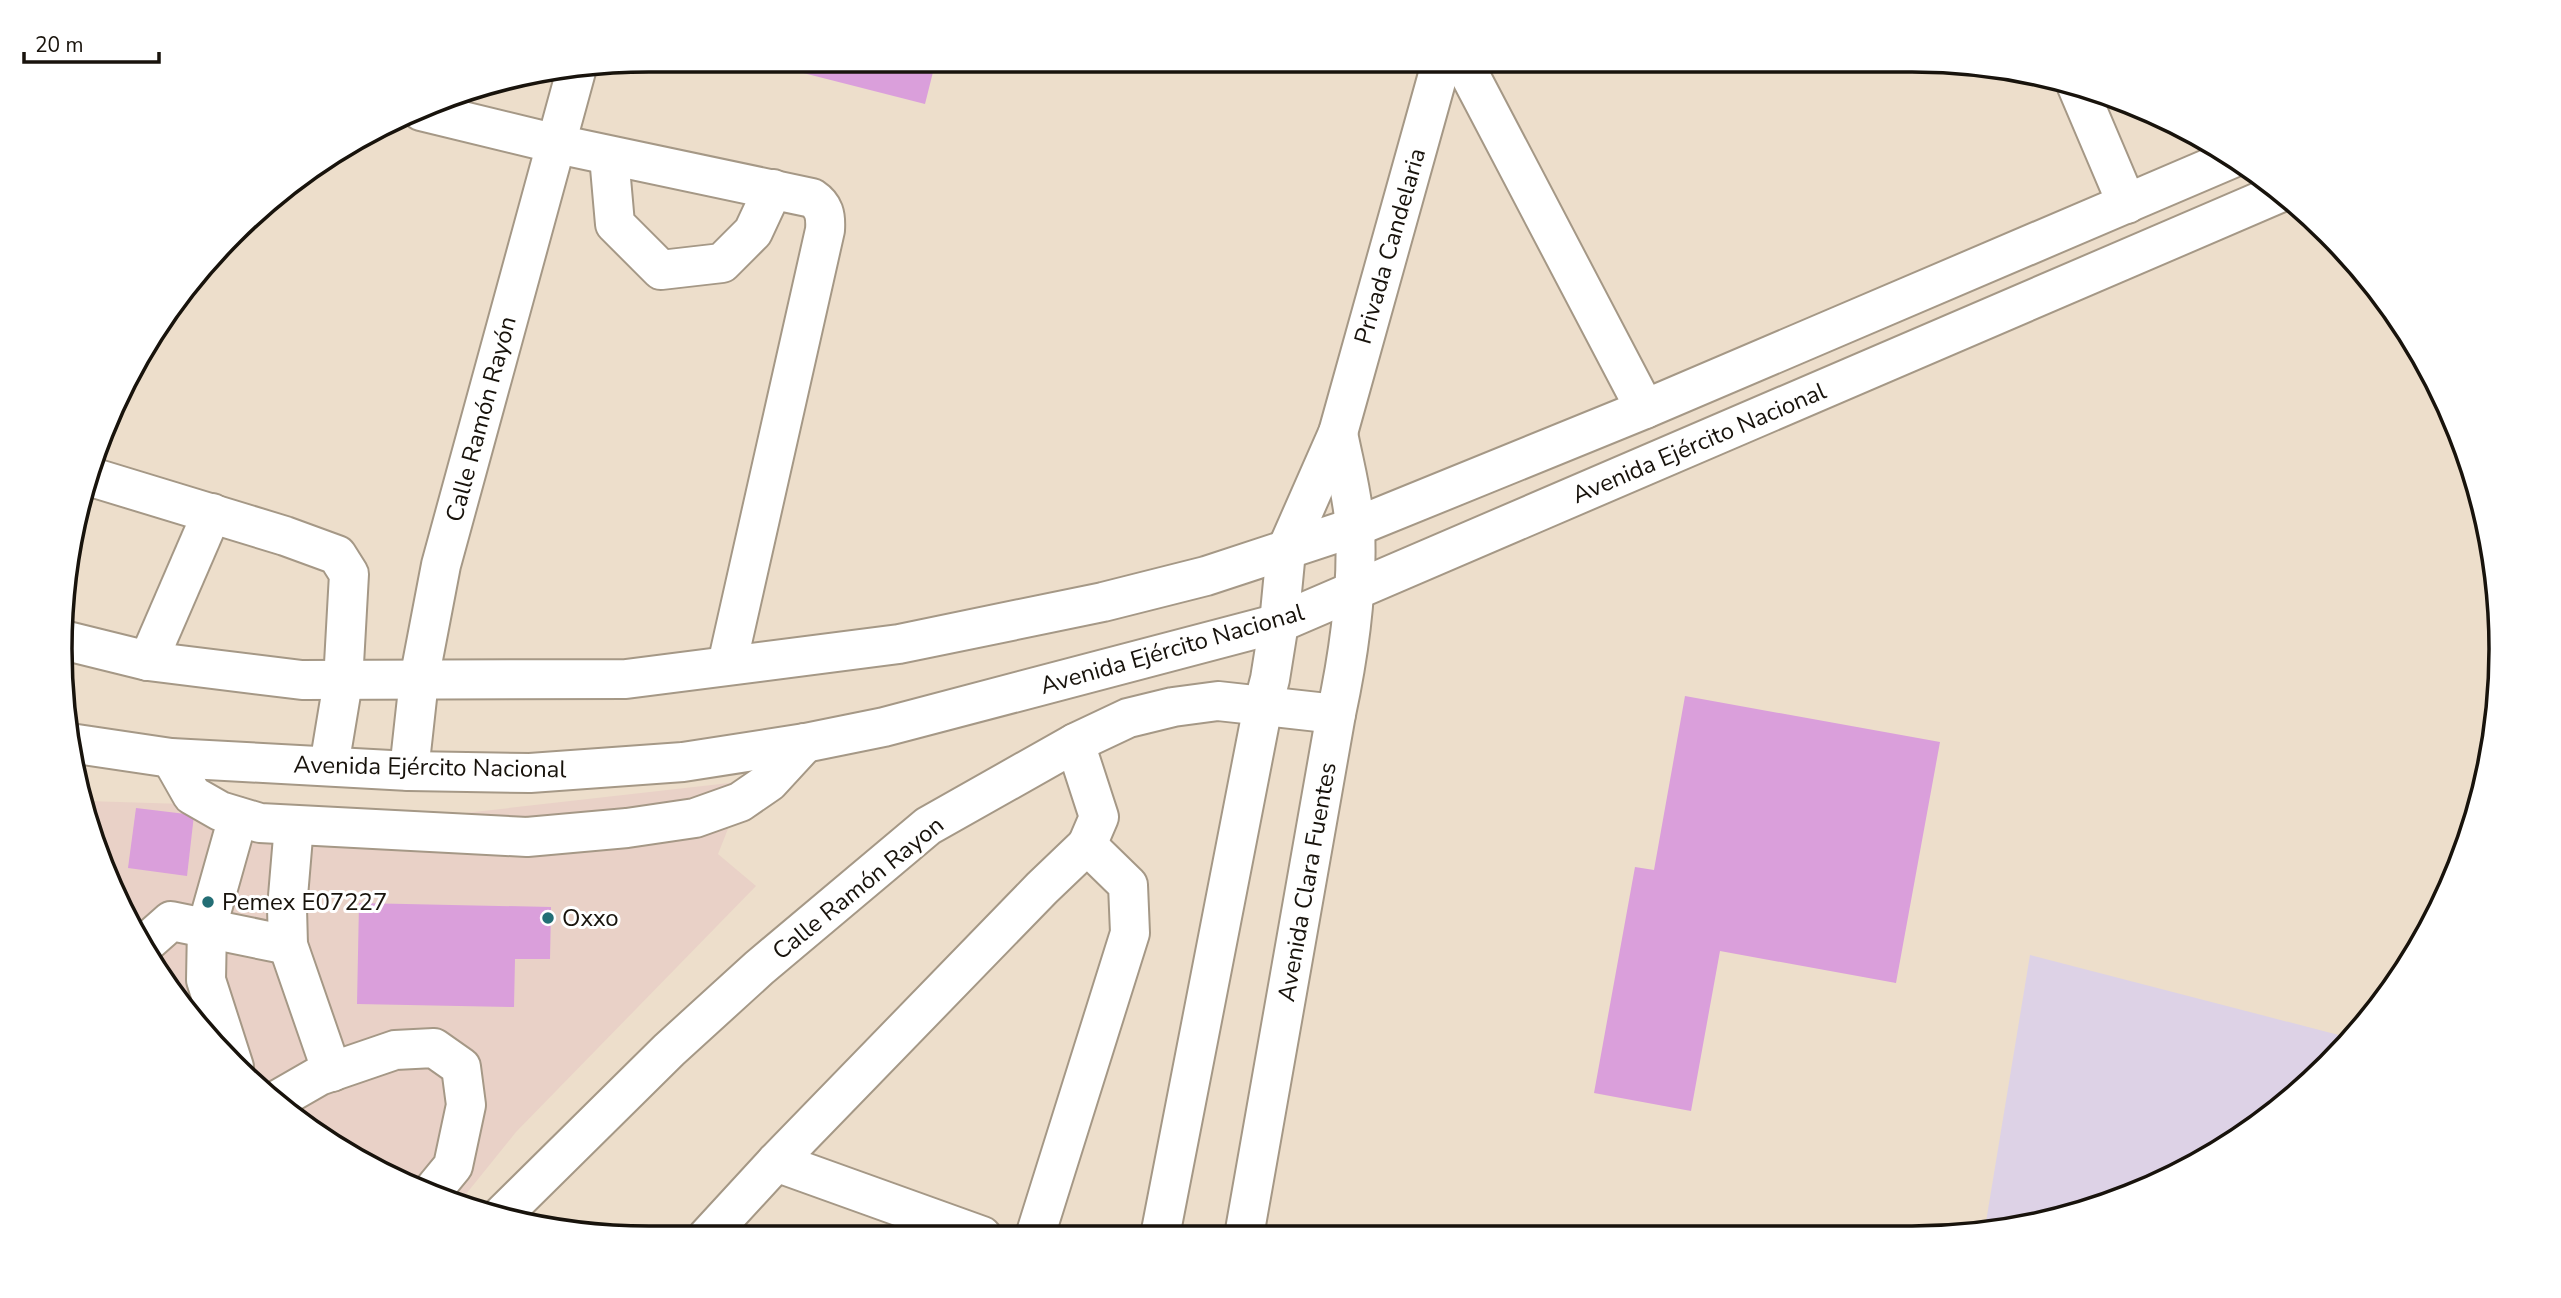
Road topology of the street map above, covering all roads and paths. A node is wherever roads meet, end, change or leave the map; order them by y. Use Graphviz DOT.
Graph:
graph roads {
  1 [pos="1439,72"];
  2 [pos="1468,72"];
  3 [pos="575,77"];
  4 [pos="2082,97"];
  5 [pos="433,114"];
  6 [pos="556,144"];
  7 [pos="609,156"];
  8 [pos="2223,163"];
  9 [pos="773,189"];
  10 [pos="2271,197"];
  11 [pos="2127,204"];
  12 [pos="1645,409"];
  13 [pos="1338,433"];
  14 [pos="97,479"];
  15 [pos="212,513"];
  16 [pos="1355,527"];
  17 [pos="1286,551"];
  18 [pos="1353,592"];
  19 [pos="1279,623"];
  20 [pos="72,642"];
  21 [pos="148,661"];
  22 [pos="727,665"];
  23 [pos="419,680"];
  24 [pos="343,682"];
  25 [pos="1263,706"];
  26 [pos="1336,714"];
  27 [pos="805,743"];
  28 [pos="1075,743"];
  29 [pos="80,745"];
  30 [pos="171,758"];
  31 [pos="329,766"];
  32 [pos="409,771"];
  33 [pos="238,817"];
  34 [pos="294,825"];
  35 [pos="1087,845"];
  36 [pos="207,927"];
  37 [pos="150,939"];
  38 [pos="288,945"];
  39 [pos="226,1041"];
  40 [pos="332,1072"];
  41 [pos="284,1096"];
  42 [pos="776,1161"];
  43 [pos="437,1186"];
  44 [pos="508,1209"];
  45 [pos="717,1226"];
  46 [pos="955,1226"];
  47 [pos="1038,1226"];
  48 [pos="1162,1226"];
  49 [pos="1246,1226"];
  1 -- 13 [label="main road, Privada Candelaria"];
  2 -- 12 [label="main road"];
  3 -- 6 [label="main road, Calle Ramón Rayón"];
  4 -- 11 [label="main road"];
  5 -- 6 [label="main road"];
  6 -- 7 [label="main road"];
  6 -- 23 [label="main road, Calle Ramón Rayón"];
  7 -- 9 [label="main road"];
  7 -- 9 [label="main road"];
  8 -- 11 [label="main road"];
  9 -- 22 [label="main road"];
  10 -- 18 [label="main road, Avenida Ejército Nacional"];
  11 -- 12 [label="main road"];
  12 -- 16 [label="main road"];
  13 -- 16 [label="main road, Privada Candelaria"];
  13 -- 17 [label="main road, Privada Candelaria"];
  14 -- 15 [label="main road"];
  15 -- 21 [label="main road"];
  15 -- 24 [label="main road"];
  16 -- 17 [label="main road"];
  16 -- 18 [label="main road, Avenida Clara Fuentes"];
  17 -- 19 [label="main road"];
  17 -- 22 [label="main road"];
  18 -- 19 [label="main road, Avenida Ejército Nacional"];
  18 -- 26 [label="main road, Avenida Clara Fuentes"];
  19 -- 25 [label="main road"];
  19 -- 27 [label="main road, Avenida Ejército Nacional"];
  20 -- 21 [label="main road"];
  21 -- 24 [label="main road"];
  22 -- 23 [label="main road"];
  23 -- 24 [label="main road"];
  23 -- 32 [label="main road, Calle Ramón Rayón"];
  24 -- 31 [label="main road"];
  25 -- 26 [label="main road, Calle Ramón Rayon"];
  25 -- 28 [label="main road, Calle Ramón Rayon"];
  25 -- 48 [label="main road"];
  26 -- 49 [label="main road, Avenida Clara Fuentes"];
  27 -- 32 [label="main road, Avenida Ejército Nacional"];
  27 -- 34 [label="main road"];
  28 -- 35 [label="main road"];
  28 -- 44 [label="main road, Calle Ramón Rayon"];
  29 -- 30 [label="main road, Avenida Ejército Nacional"];
  30 -- 31 [label="main road, Avenida Ejército Nacional"];
  30 -- 33 [label="main road"];
  31 -- 32 [label="main road, Avenida Ejército Nacional"];
  33 -- 34 [label="main road"];
  33 -- 36 [label="main road"];
  34 -- 38 [label="main road"];
  35 -- 42 [label="main road"];
  35 -- 47 [label="main road"];
  36 -- 37 [label="main road"];
  36 -- 38 [label="main road"];
  36 -- 39 [label="main road"];
  38 -- 40 [label="main road"];
  40 -- 41 [label="main road"];
  40 -- 43 [label="main road"];
  42 -- 45 [label="main road"];
  42 -- 46 [label="main road"];
}
